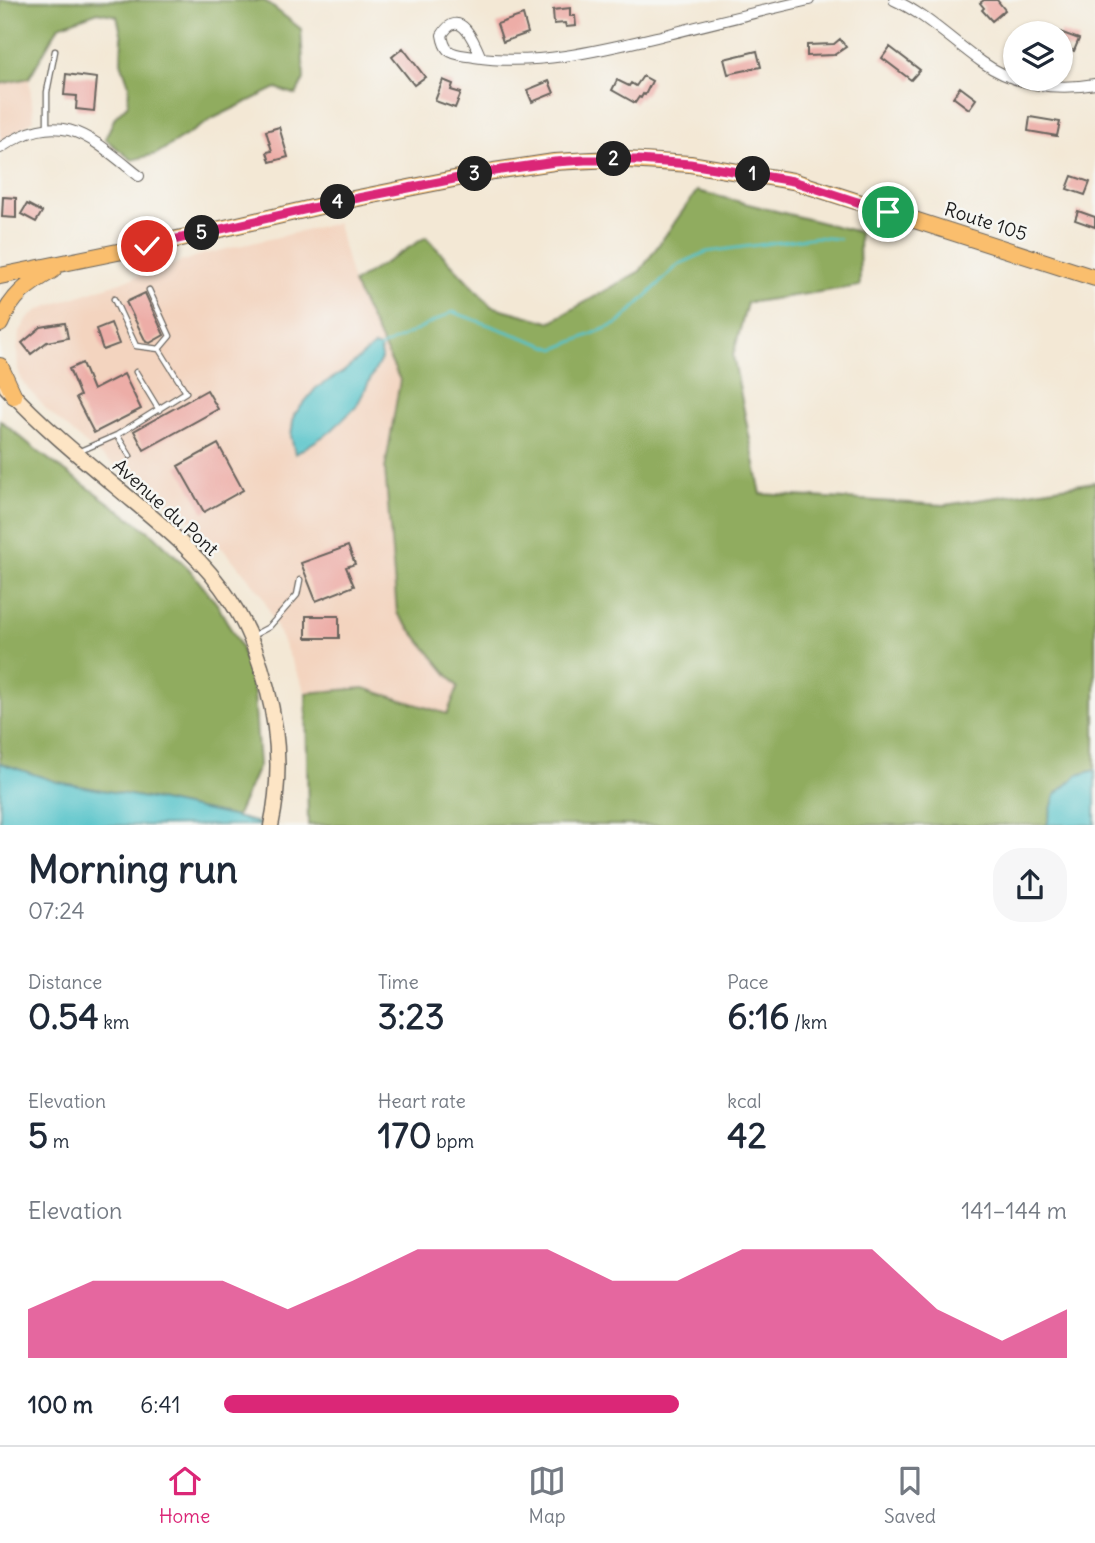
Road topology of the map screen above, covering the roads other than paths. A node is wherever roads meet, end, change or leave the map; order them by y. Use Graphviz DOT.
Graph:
graph roads {
  1 [pos="809,0"];
  2 [pos="894,0"];
  3 [pos="55,51"];
  4 [pos="481,58"];
  5 [pos="1095,84"];
  6 [pos="47,128"];
  7 [pos="0,148"];
  8 [pos="139,176"];
  9 [pos="69,261"];
  10 [pos="0,276"];
  11 [pos="1095,278"];
  12 [pos="149,290"];
  13 [pos="114,299"];
  14 [pos="0,324"];
  15 [pos="159,349"];
  16 [pos="0,366"];
  17 [pos="136,372"];
  18 [pos="0,382"];
  19 [pos="14,396"];
  20 [pos="159,410"];
  21 [pos="117,435"];
  22 [pos="76,453"];
  23 [pos="130,456"];
  24 [pos="300,580"];
  25 [pos="250,638"];
  26 [pos="272,820"];
  1 -- 4 [label="street"];
  2 -- 5 [label="street"];
  3 -- 6 [label="lane"];
  6 -- 7 [label="street"];
  6 -- 8 [label="street"];
  9 -- 10 [label="main road, Route 105"];
  9 -- 11 [label="main road, Route 105"];
  9 -- 14 [label="main road"];
  12 -- 15 [label="lane"];
  13 -- 15 [label="lane"];
  15 -- 20 [label="lane"];
  16 -- 19 [label="main road"];
  17 -- 20 [label="lane"];
  18 -- 19 [label="main road"];
  19 -- 22 [label="main road, Avenue du Pont"];
  20 -- 21 [label="lane"];
  21 -- 22 [label="lane"];
  21 -- 23 [label="lane"];
  22 -- 25 [label="main road, Avenue du Pont"];
  24 -- 25 [label="lane"];
  25 -- 26 [label="main road, Avenue du Pont"];
}
